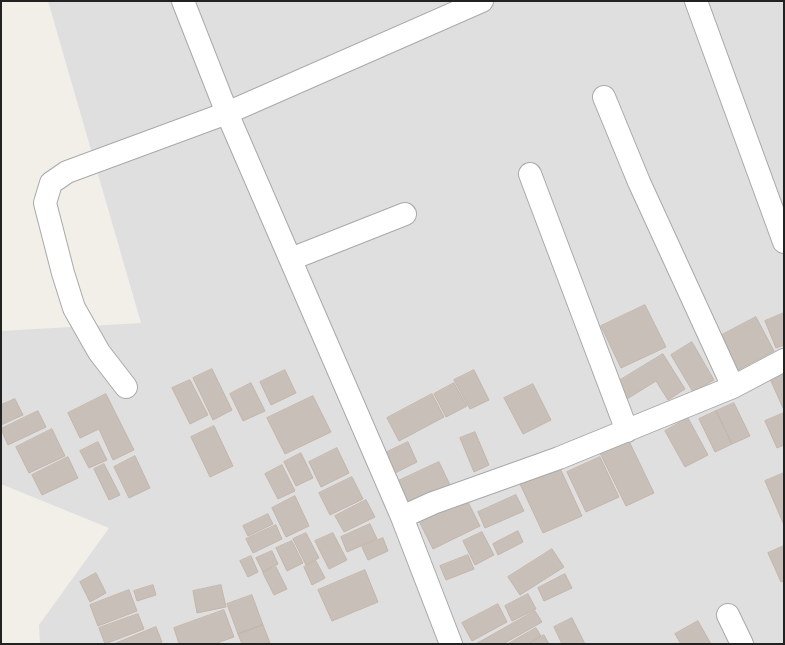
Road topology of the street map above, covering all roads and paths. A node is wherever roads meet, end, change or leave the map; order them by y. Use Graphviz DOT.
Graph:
graph roads {
  1 [pos="183,1"];
  2 [pos="482,1"];
  3 [pos="696,1"];
  4 [pos="604,97"];
  5 [pos="227,113"];
  6 [pos="530,174"];
  7 [pos="405,214"];
  8 [pos="784,242"];
  9 [pos="291,259"];
  10 [pos="784,360"];
  11 [pos="126,387"];
  12 [pos="733,387"];
  13 [pos="627,431"];
  14 [pos="402,517"];
  15 [pos="728,615"];
  16 [pos="451,644"];
  17 [pos="742,644"];
  1 -- 5 [label="street"];
  2 -- 5 [label="street"];
  3 -- 8 [label="street"];
  4 -- 12 [label="street"];
  5 -- 9 [label="street"];
  5 -- 11 [label="street"];
  6 -- 13 [label="street"];
  7 -- 9 [label="street"];
  9 -- 14 [label="street"];
  10 -- 12 [label="street"];
  12 -- 13 [label="street"];
  13 -- 14 [label="street"];
  14 -- 16 [label="street"];
  15 -- 17 [label="street"];
}
